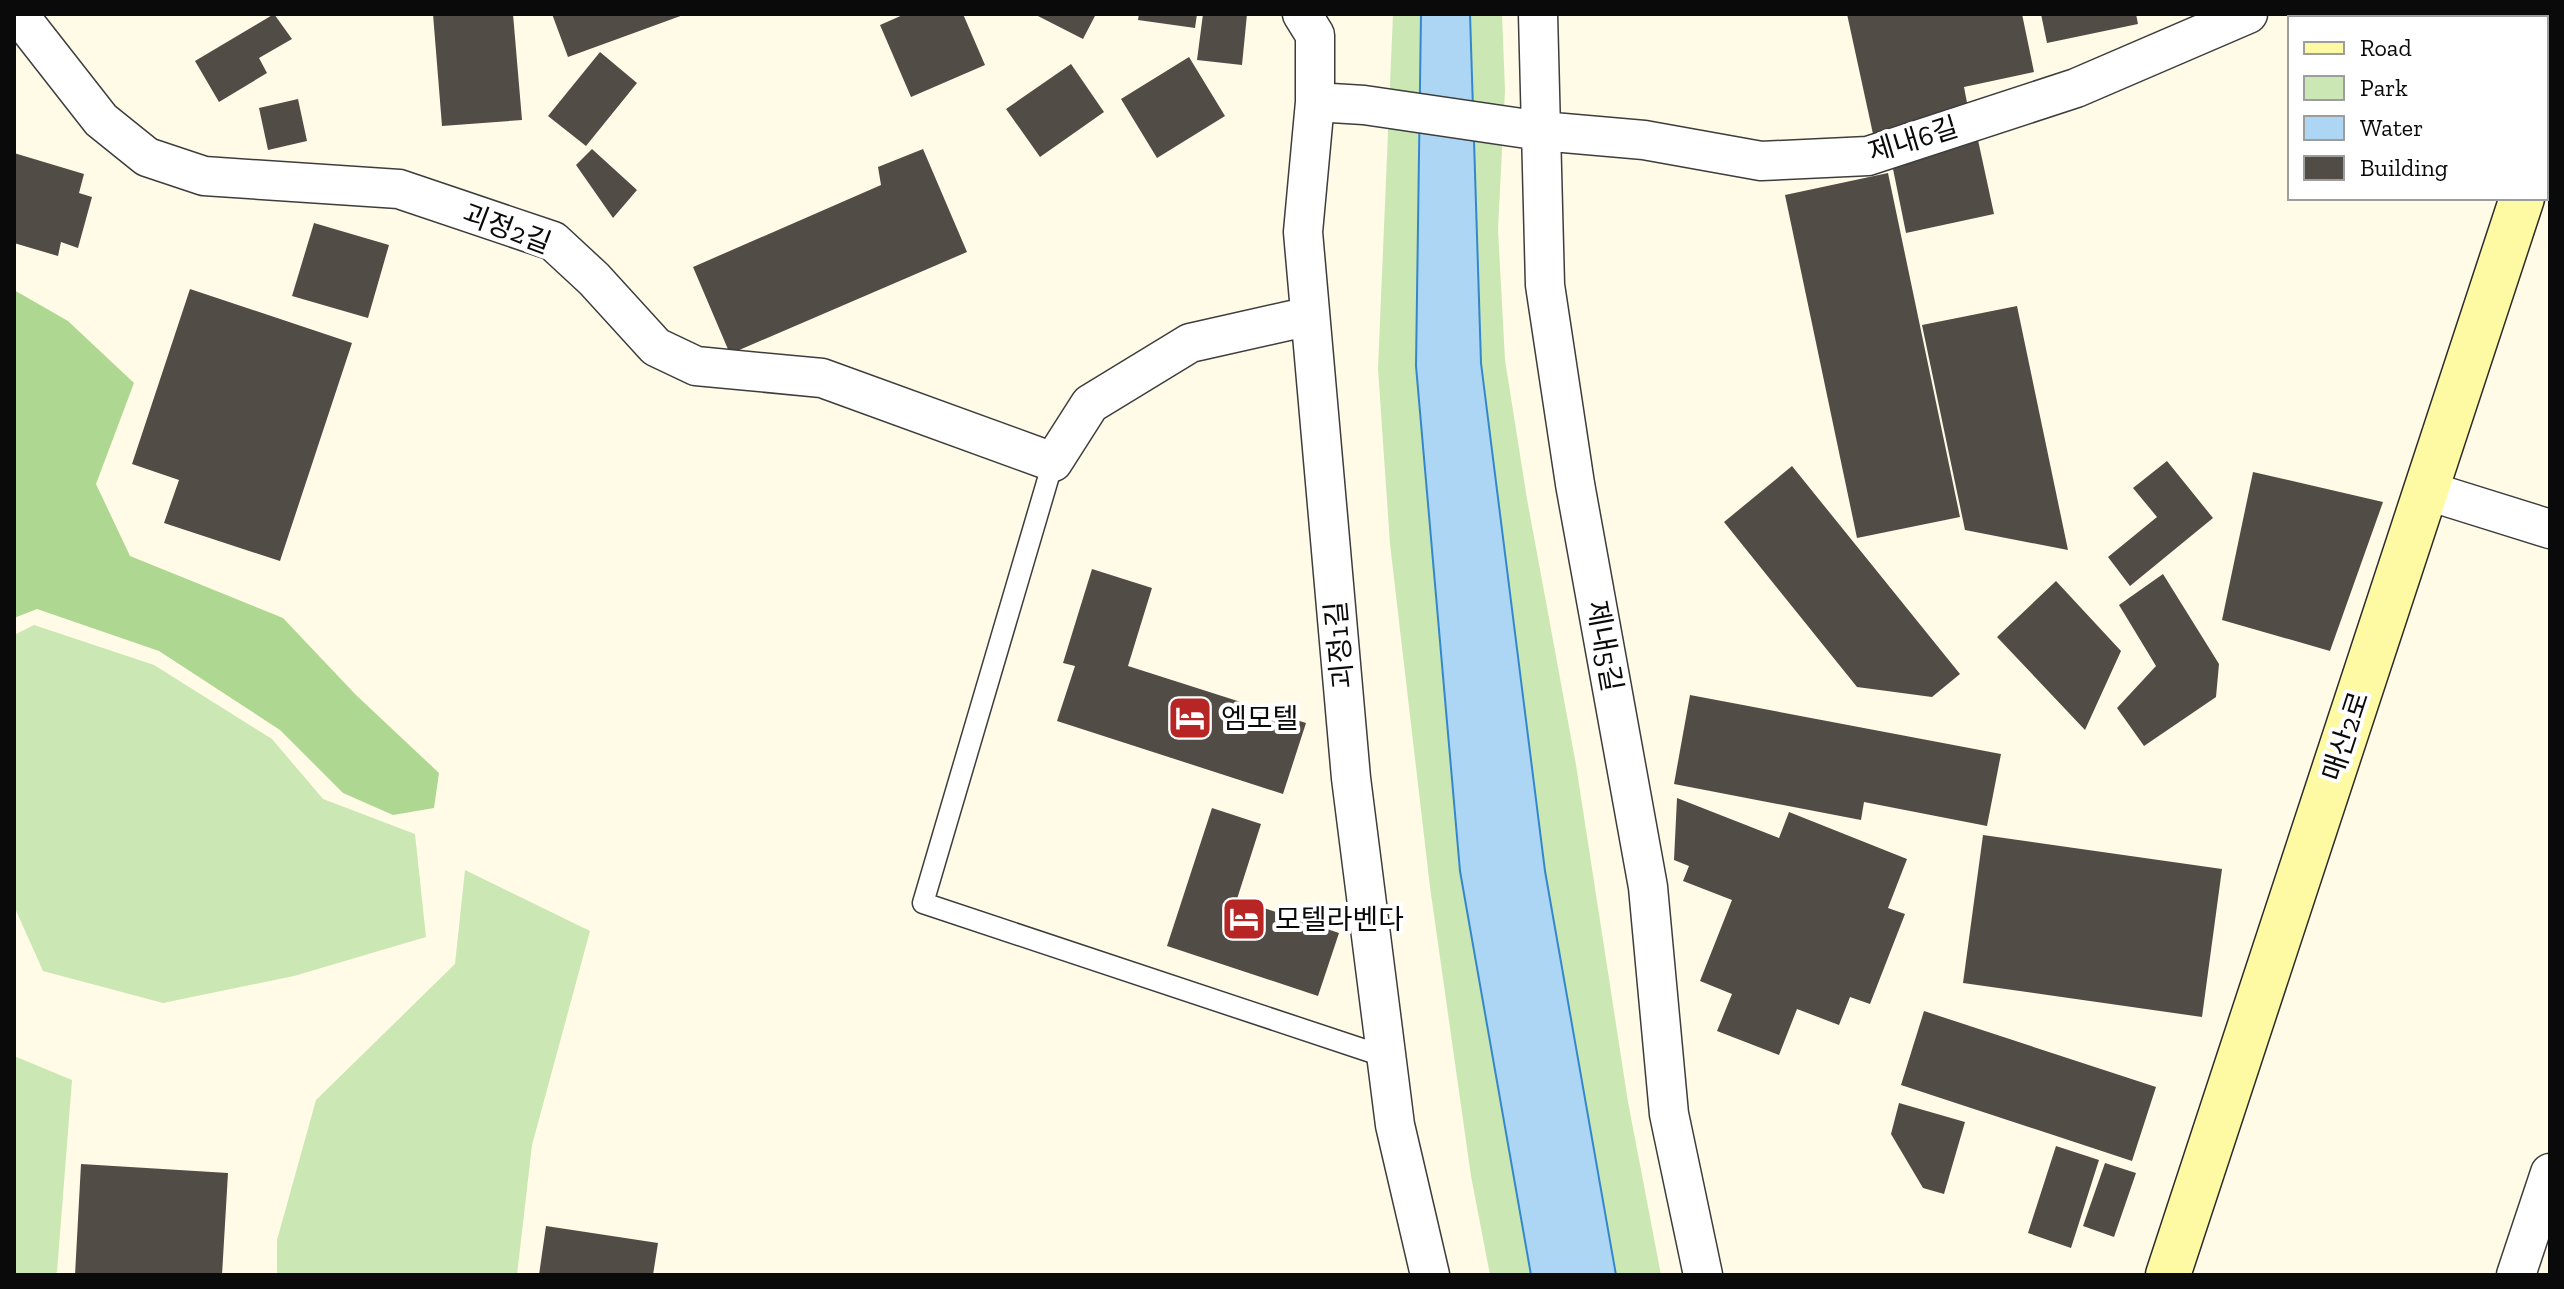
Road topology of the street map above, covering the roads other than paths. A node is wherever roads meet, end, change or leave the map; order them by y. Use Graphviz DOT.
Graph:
graph roads {
  1 [pos="18,14"];
  2 [pos="1538,14"];
  3 [pos="2248,14"];
  4 [pos="1311,21"];
  5 [pos="1315,102"];
  6 [pos="1527,128"];
  7 [pos="2521,200"];
  8 [pos="1310,316"];
  9 [pos="1053,462"];
  10 [pos="2425,490"];
  11 [pos="2550,529"];
  12 [pos="1386,1057"];
  13 [pos="2550,1173"];
  14 [pos="1430,1275"];
  15 [pos="1703,1275"];
  16 [pos="2168,1275"];
  17 [pos="2516,1275"];
  1 -- 9 [label="street, 괴정2길"];
  2 -- 6 [label="street, 제내5길"];
  3 -- 6 [label="street, 제내6길"];
  4 -- 5 [label="street, 괴정1길"];
  5 -- 6 [label="street, 제내6길"];
  5 -- 8 [label="street, 괴정1길"];
  6 -- 15 [label="street, 제내5길"];
  7 -- 10 [label="street, 매산2로"];
  8 -- 9 [label="street"];
  8 -- 12 [label="street, 괴정1길"];
  9 -- 12 [label="lane"];
  10 -- 11 [label="street"];
  10 -- 16 [label="street, 매산2로"];
  12 -- 14 [label="street, 괴정1길"];
  13 -- 17 [label="street"];
}
